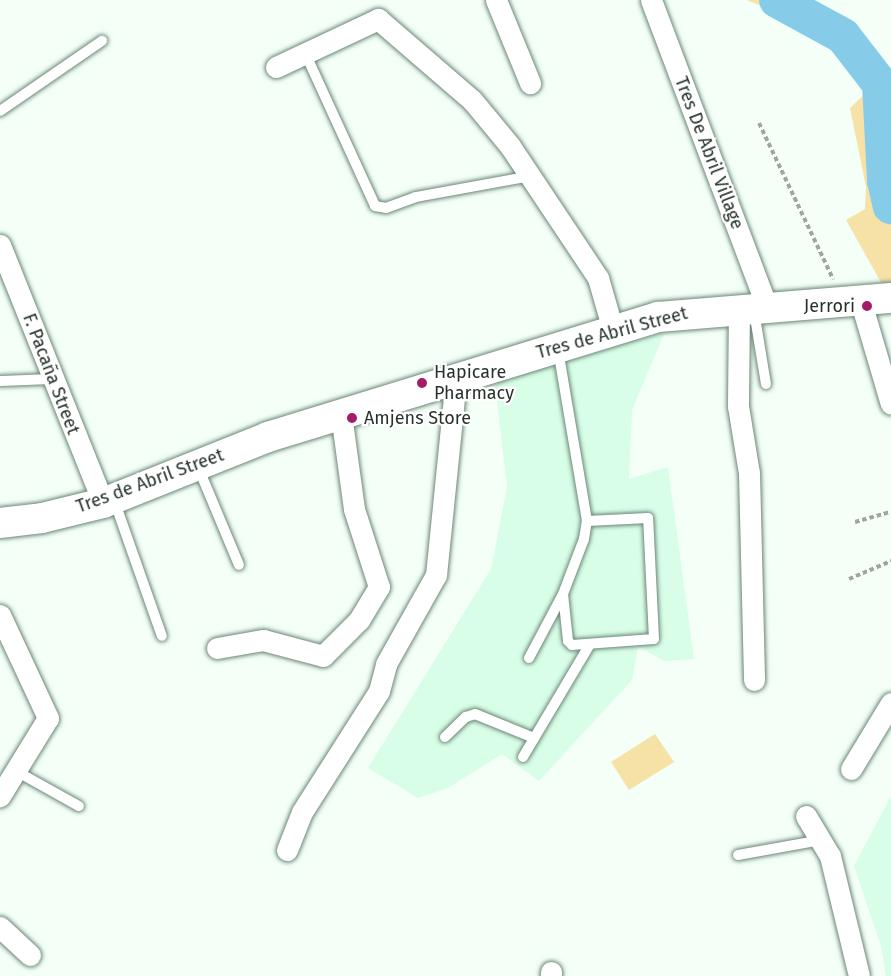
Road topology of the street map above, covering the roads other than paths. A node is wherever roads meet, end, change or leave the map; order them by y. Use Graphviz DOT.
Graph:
graph roads {
  1 [pos="495,0"];
  2 [pos="651,0"];
  3 [pos="102,41"];
  4 [pos="306,55"];
  5 [pos="276,67"];
  6 [pos="530,83"];
  7 [pos="0,111"];
  8 [pos="531,176"];
  9 [pos="0,245"];
  10 [pos="7,277"];
  11 [pos="891,298"];
  12 [pos="851,300"];
  13 [pos="752,306"];
  14 [pos="613,330"];
  15 [pos="558,345"];
  16 [pos="456,377"];
  17 [pos="52,380"];
  18 [pos="0,381"];
  19 [pos="766,384"];
  20 [pos="891,404"];
  21 [pos="341,414"];
  22 [pos="196,464"];
  23 [pos="108,501"];
  24 [pos="587,520"];
  25 [pos="0,523"];
  26 [pos="239,565"];
  27 [pos="563,594"];
  28 [pos="0,615"];
  29 [pos="162,636"];
  30 [pos="590,644"];
  31 [pos="217,648"];
  32 [pos="529,658"];
  33 [pos="754,680"];
  34 [pos="891,704"];
  35 [pos="445,737"];
  36 [pos="534,738"];
  37 [pos="523,757"];
  38 [pos="851,769"];
  39 [pos="16,771"];
  40 [pos="0,796"];
  41 [pos="79,806"];
  42 [pos="806,816"];
  43 [pos="821,840"];
  44 [pos="287,850"];
  45 [pos="738,855"];
  46 [pos="0,927"];
  47 [pos="30,955"];
  48 [pos="859,976"];
  1 -- 6 [label="street"];
  2 -- 13 [label="street, Tres De Abril Village"];
  3 -- 7 [label="lane"];
  4 -- 5 [label="street"];
  4 -- 8 [label="street"];
  4 -- 8 [label="lane"];
  8 -- 14 [label="street"];
  9 -- 10 [label="street, F. Pacaña Street"];
  10 -- 17 [label="street, F. Pacaña Street"];
  11 -- 12 [label="street, Tres de Abril Street"];
  12 -- 13 [label="street, Tres de Abril Street"];
  12 -- 20 [label="street"];
  13 -- 14 [label="street, Tres de Abril Street"];
  13 -- 19 [label="lane"];
  13 -- 33 [label="street"];
  14 -- 15 [label="street, Tres de Abril Street"];
  15 -- 16 [label="street, Tres de Abril Street"];
  15 -- 24 [label="lane"];
  16 -- 21 [label="street, Tres de Abril Street"];
  16 -- 44 [label="street"];
  17 -- 18 [label="lane"];
  17 -- 23 [label="street, F. Pacaña Street"];
  21 -- 22 [label="street, Tres de Abril Street"];
  21 -- 31 [label="street"];
  22 -- 23 [label="street, Tres de Abril Street"];
  22 -- 26 [label="lane"];
  23 -- 25 [label="street, Tres de Abril Street"];
  23 -- 29 [label="lane"];
  24 -- 27 [label="lane"];
  24 -- 30 [label="lane"];
  27 -- 30 [label="lane"];
  27 -- 32 [label="lane"];
  28 -- 39 [label="street"];
  30 -- 36 [label="lane"];
  34 -- 38 [label="street"];
  35 -- 36 [label="lane"];
  36 -- 37 [label="lane"];
  39 -- 40 [label="street"];
  39 -- 41 [label="lane"];
  42 -- 43 [label="street"];
  43 -- 45 [label="lane"];
  43 -- 48 [label="street"];
  46 -- 47 [label="street"];
}
